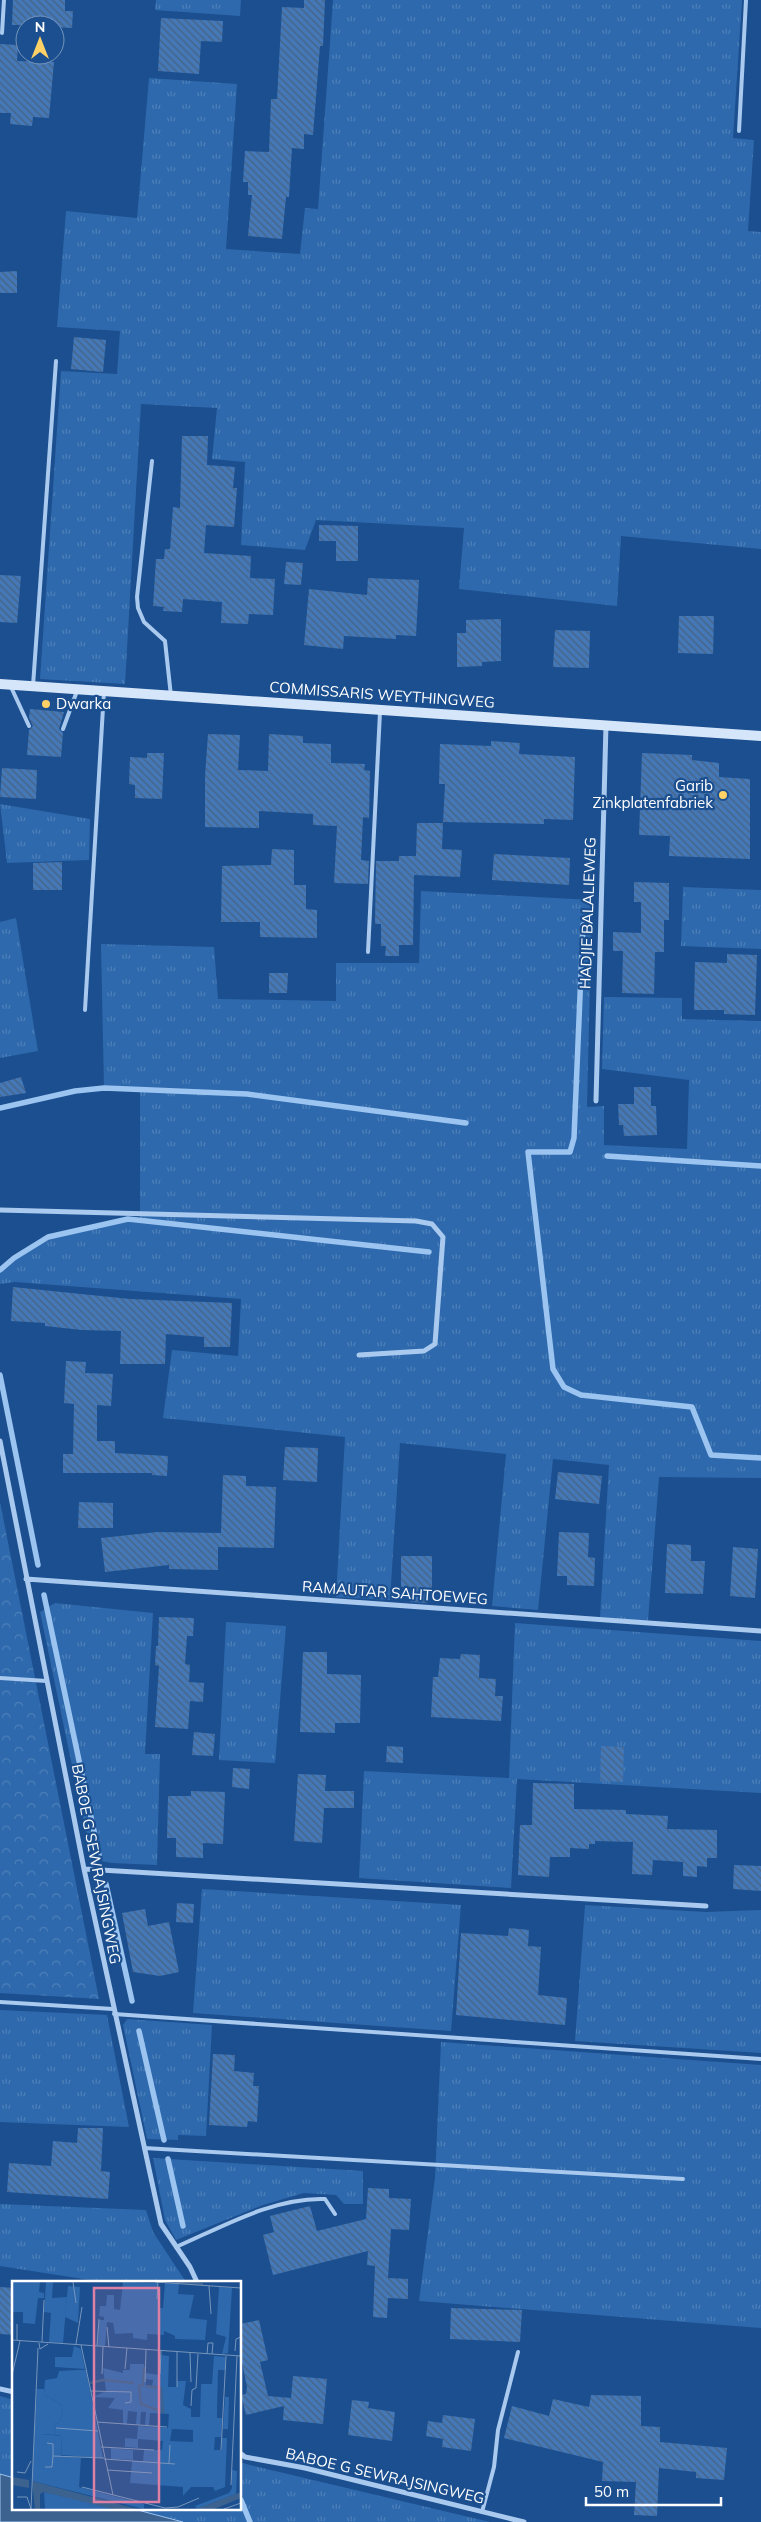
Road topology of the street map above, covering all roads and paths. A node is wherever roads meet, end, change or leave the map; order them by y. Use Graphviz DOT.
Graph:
graph roads {
  1 [pos="4,0"];
  2 [pos="746,0"];
  3 [pos="2,33"];
  4 [pos="739,131"];
  5 [pos="56,361"];
  6 [pos="152,461"];
  7 [pos="5,684"];
  8 [pos="33,686"];
  9 [pos="78,689"];
  10 [pos="104,691"];
  11 [pos="171,696"];
  12 [pos="380,710"];
  13 [pos="606,725"];
  14 [pos="29,726"];
  15 [pos="63,729"];
  16 [pos="761,736"];
  17 [pos="368,952"];
  18 [pos="85,1010"];
  19 [pos="596,1101"];
  20 [pos="0,1210"];
  21 [pos="359,1355"];
  22 [pos="0,1441"];
  23 [pos="26,1579"];
  24 [pos="761,1631"];
  25 [pos="0,1678"];
  26 [pos="47,1681"];
  27 [pos="84,1868"];
  28 [pos="706,1906"];
  29 [pos="0,2002"];
  30 [pos="114,2012"];
  31 [pos="761,2059"];
  32 [pos="144,2148"];
  33 [pos="683,2179"];
  34 [pos="335,2214"];
  35 [pos="176,2247"];
  36 [pos="197,2281"];
  37 [pos="518,2352"];
  38 [pos="241,2454"];
  39 [pos="482,2512"];
  40 [pos="524,2522"];
  1 -- 3 [label="lane"];
  2 -- 4 [label="lane"];
  5 -- 8 [label="lane"];
  6 -- 11 [label="lane"];
  7 -- 8 [label="main road, COMMISSARIS WEYTHINGWEG"];
  7 -- 14 [label="lane"];
  8 -- 9 [label="main road, COMMISSARIS WEYTHINGWEG"];
  9 -- 10 [label="main road, COMMISSARIS WEYTHINGWEG"];
  9 -- 15 [label="lane"];
  10 -- 11 [label="main road, COMMISSARIS WEYTHINGWEG"];
  10 -- 18 [label="lane"];
  11 -- 12 [label="main road, COMMISSARIS WEYTHINGWEG"];
  12 -- 13 [label="main road, COMMISSARIS WEYTHINGWEG"];
  12 -- 17 [label="lane"];
  13 -- 16 [label="main road, COMMISSARIS WEYTHINGWEG"];
  13 -- 19 [label="street, HADJIE BALALIEWEG"];
  20 -- 21 [label="street"];
  22 -- 23 [label="street, BABOE G SEWRAJSINGWEG"];
  23 -- 24 [label="street, RAMAUTAR SAHTOEWEG"];
  23 -- 26 [label="street, BABOE G SEWRAJSINGWEG"];
  25 -- 26 [label="lane"];
  26 -- 27 [label="street, BABOE G SEWRAJSINGWEG"];
  27 -- 28 [label="street"];
  27 -- 30 [label="street, BABOE G SEWRAJSINGWEG"];
  29 -- 30 [label="lane"];
  30 -- 31 [label="lane"];
  30 -- 32 [label="street, BABOE G SEWRAJSINGWEG"];
  32 -- 33 [label="lane"];
  32 -- 35 [label="street, BABOE G SEWRAJSINGWEG"];
  34 -- 35 [label="lane"];
  35 -- 36 [label="street, BABOE G SEWRAJSINGWEG"];
  37 -- 39 [label="lane"];
  38 -- 39 [label="street, BABOE G SEWRAJSINGWEG"];
  39 -- 40 [label="street, BABOE G SEWRAJSINGWEG"];
}
